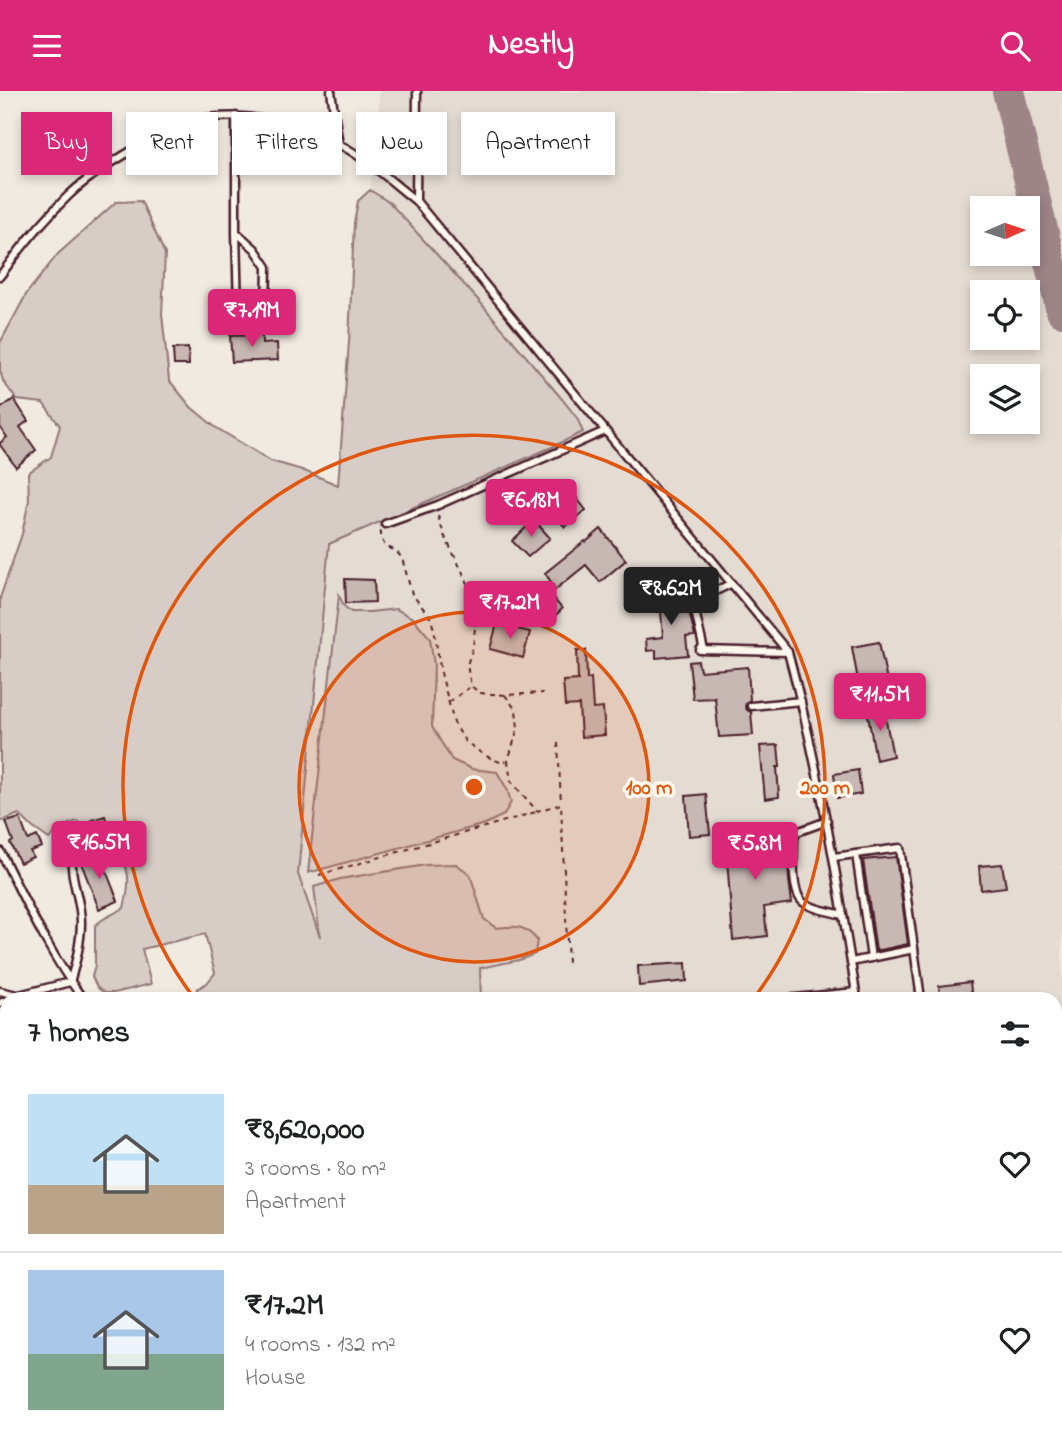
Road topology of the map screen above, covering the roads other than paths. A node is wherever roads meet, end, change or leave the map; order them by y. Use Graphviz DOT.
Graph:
graph roads {
  1 [pos="331,91"];
  2 [pos="417,91"];
  3 [pos="334,112"];
  4 [pos="232,116"];
  5 [pos="342,147"];
  6 [pos="236,175"];
  7 [pos="416,201"];
  8 [pos="236,232"];
  9 [pos="0,276"];
  10 [pos="605,431"];
  11 [pos="385,524"];
  12 [pos="730,584"];
  13 [pos="788,652"];
  14 [pos="802,701"];
  15 [pos="751,706"];
  16 [pos="827,821"];
  17 [pos="80,837"];
  18 [pos="0,851"];
  19 [pos="856,854"];
  20 [pos="834,857"];
  21 [pos="843,915"];
  22 [pos="914,949"];
  23 [pos="871,958"];
  24 [pos="851,962"];
  25 [pos="70,982"];
  26 [pos="31,992"];
  27 [pos="78,992"];
  28 [pos="856,992"];
  29 [pos="920,992"];
  1 -- 3 [label="lane"];
  2 -- 7 [label="lane"];
  4 -- 9 [label="lane"];
  5 -- 7 [label="lane"];
  6 -- 8 [label="lane"];
  7 -- 10 [label="lane"];
  8 -- 8 [label="lane"];
  10 -- 11 [label="lane"];
  10 -- 12 [label="lane"];
  12 -- 13 [label="lane"];
  12 -- 13 [label="lane"];
  13 -- 14 [label="lane"];
  14 -- 15 [label="lane"];
  14 -- 16 [label="lane"];
  16 -- 20 [label="lane"];
  16 -- 21 [label="lane"];
  17 -- 25 [label="lane"];
  18 -- 25 [label="lane"];
  19 -- 20 [label="lane"];
  19 -- 22 [label="lane"];
  19 -- 23 [label="lane"];
  20 -- 21 [label="lane"];
  21 -- 24 [label="lane"];
  22 -- 23 [label="lane"];
  22 -- 29 [label="lane"];
  23 -- 24 [label="lane"];
  24 -- 28 [label="lane"];
  25 -- 26 [label="lane"];
  25 -- 27 [label="lane"];
}
